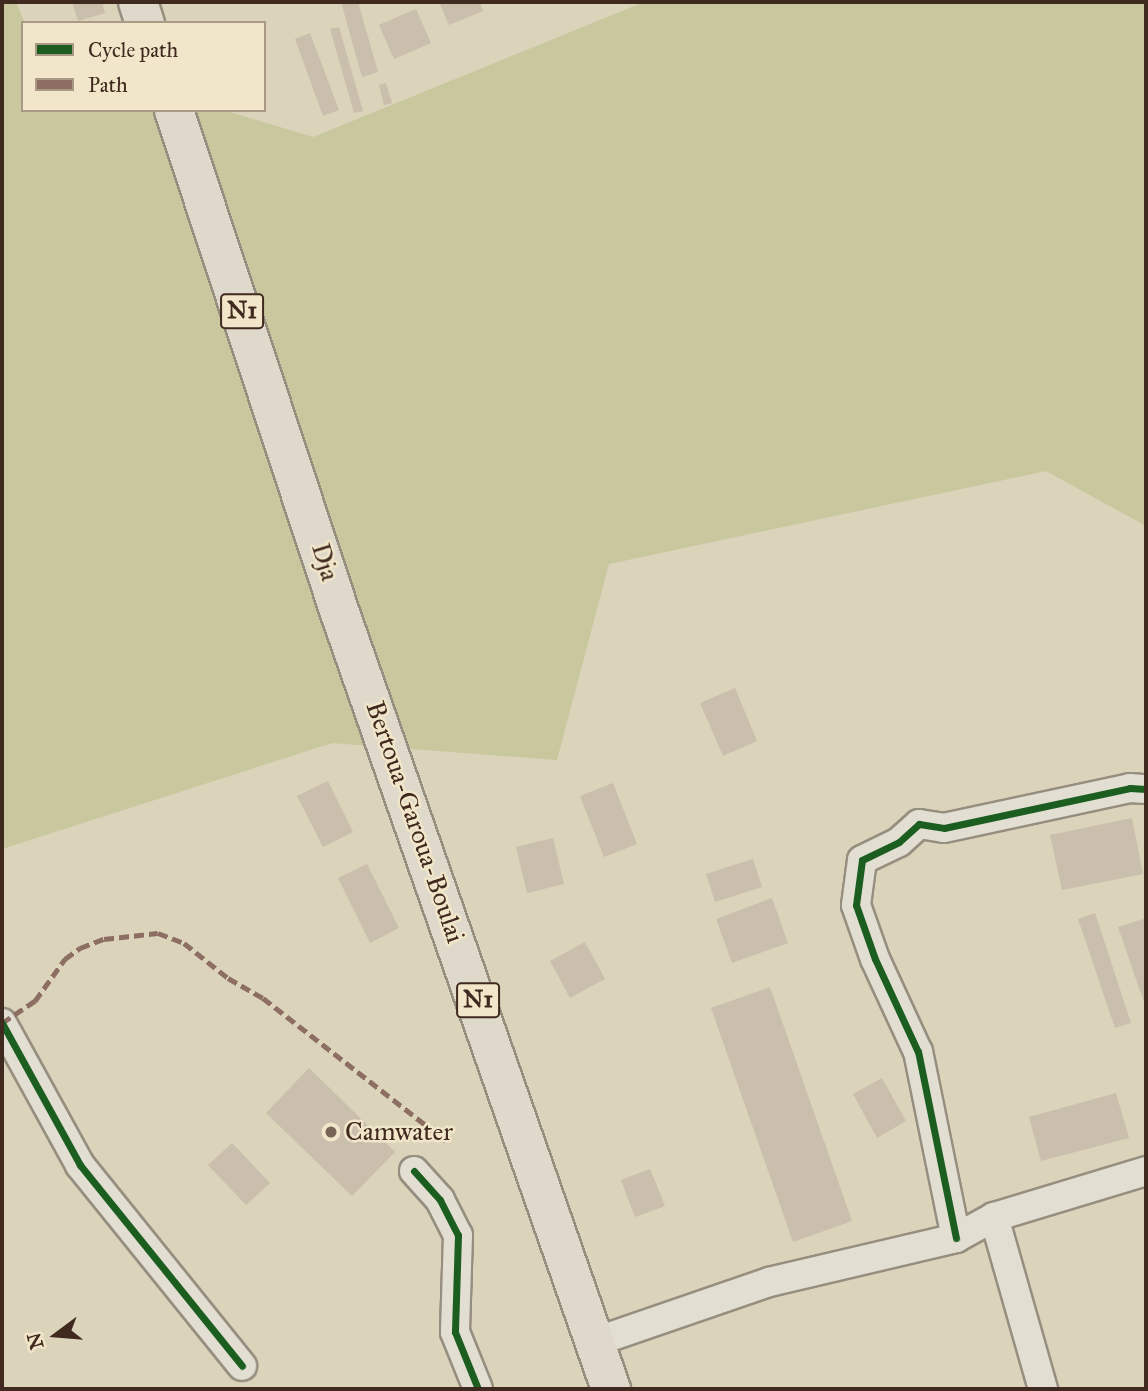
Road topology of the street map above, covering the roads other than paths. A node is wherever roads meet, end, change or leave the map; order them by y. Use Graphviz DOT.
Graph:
graph roads {
  1 [pos="138,2"];
  2 [pos="144,21"];
  3 [pos="175,112"];
  4 [pos="340,613"];
  5 [pos="1146,789"];
  6 [pos="2,1023"];
  7 [pos="414,1171"];
  8 [pos="1146,1171"];
  9 [pos="994,1217"];
  10 [pos="956,1238"];
  11 [pos="594,1342"];
  12 [pos="242,1366"];
  13 [pos="478,1389"];
  14 [pos="611,1389"];
  15 [pos="1043,1389"];
  1 -- 2 [label="highway"];
  3 -- 4 [label="highway, Dja / N1"];
  4 -- 11 [label="highway, Bertoua-Garoua-Boulai / N1"];
  5 -- 10 [label="street"];
  6 -- 12 [label="street"];
  7 -- 13 [label="street"];
  8 -- 9 [label="street"];
  9 -- 10 [label="street"];
  9 -- 15 [label="street"];
  10 -- 11 [label="street"];
  11 -- 14 [label="highway, Bertoua-Garoua-Boulai / N1"];
}
